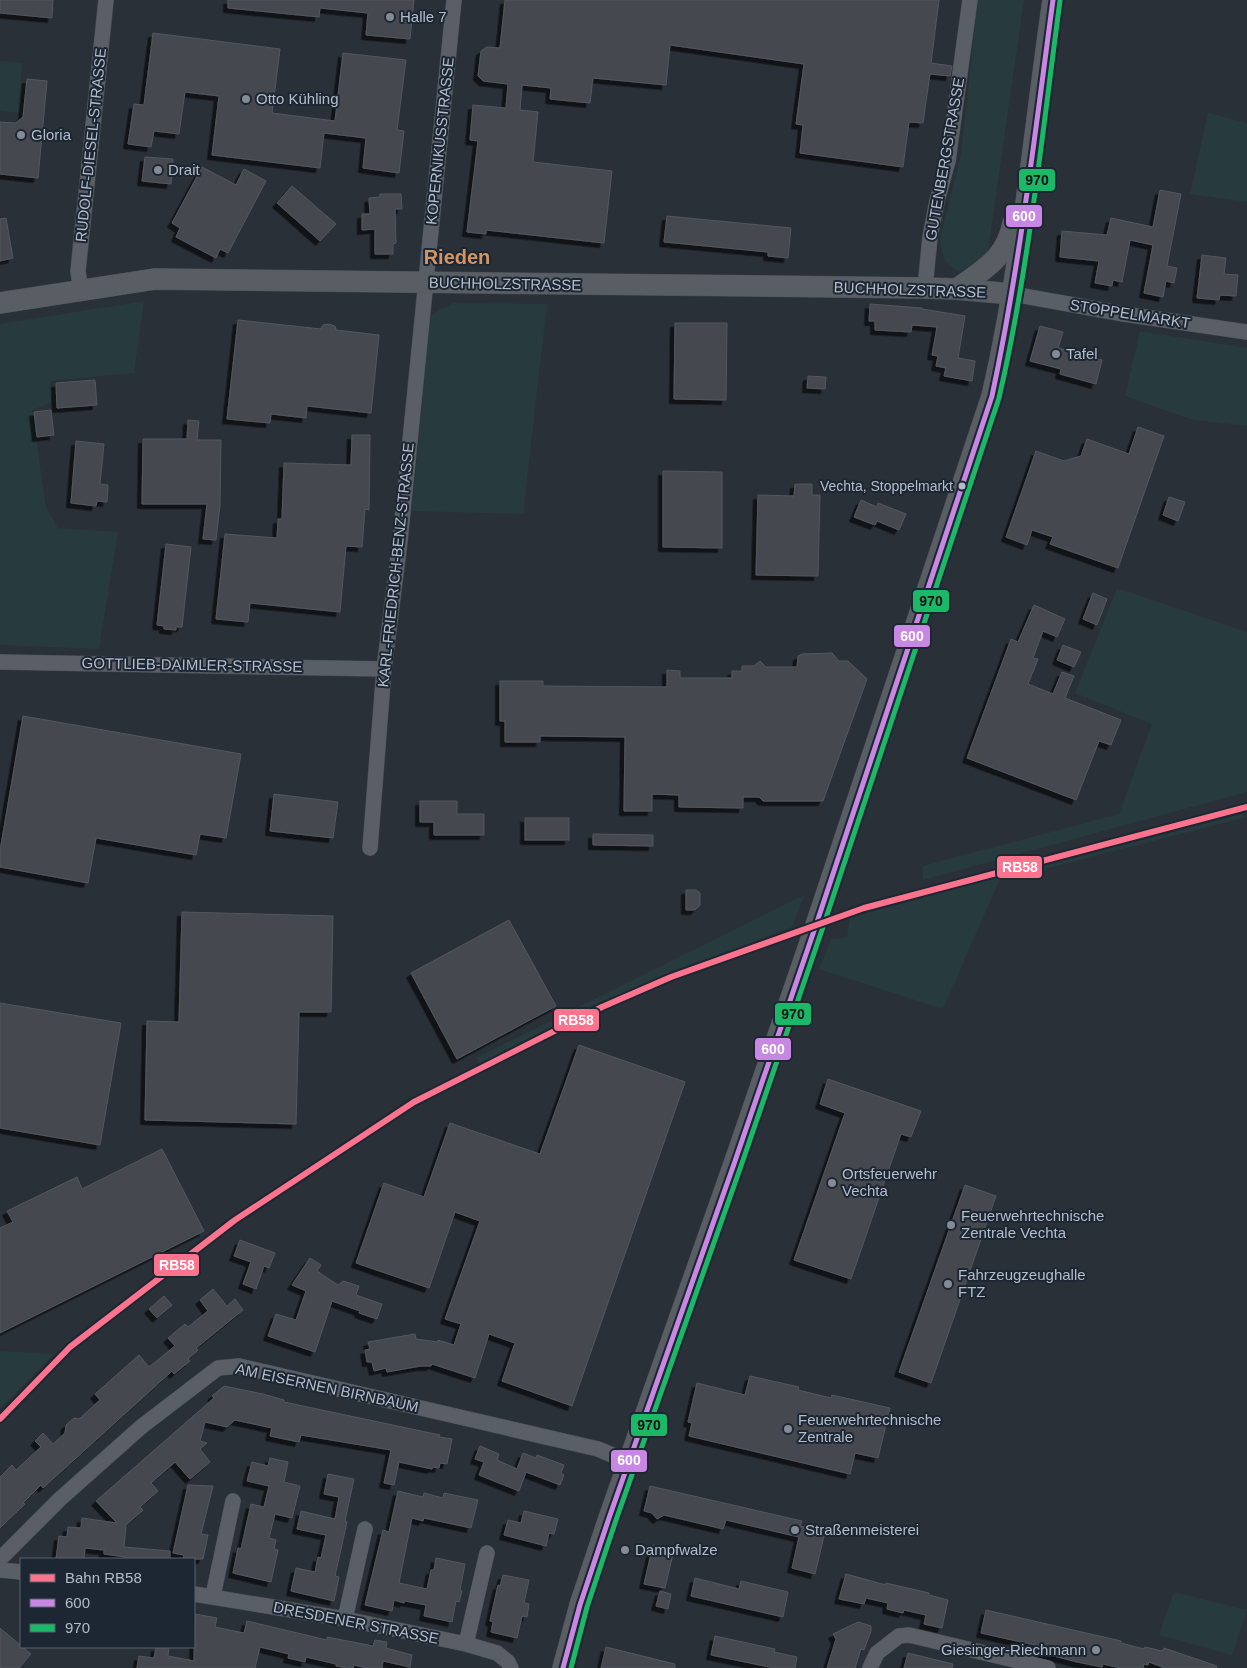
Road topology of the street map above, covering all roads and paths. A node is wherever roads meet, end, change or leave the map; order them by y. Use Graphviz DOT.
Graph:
graph roads {
  1 [pos="106,0"];
  2 [pos="454,0"];
  3 [pos="970,0"];
  4 [pos="1053,0"];
  5 [pos="1039,104"];
  6 [pos="425,283"];
  7 [pos="925,288"];
  8 [pos="957,289"];
  9 [pos="81,291"];
  10 [pos="1012,294"];
  11 [pos="0,303"];
  12 [pos="1247,332"];
  13 [pos="0,662"];
  14 [pos="384,669"];
  15 [pos="370,848"];
  16 [pos="629,1462"];
  17 [pos="233,1501"];
  18 [pos="365,1528"];
  19 [pos="487,1553"];
  20 [pos="0,1559"];
  21 [pos="0,1570"];
  22 [pos="20,1572"];
  23 [pos="195,1594"];
  24 [pos="213,1596"];
  25 [pos="345,1619"];
  26 [pos="466,1644"];
  27 [pos="1003,1663"];
  28 [pos="511,1668"];
  29 [pos="563,1668"];
  30 [pos="870,1668"];
  31 [pos="1048,1668"];
  1 -- 9 [label="street, RUDOLF-DIESEL-STRASSE"];
  2 -- 6 [label="street, KOPERNIKUSSTRASSE"];
  3 -- 7 [label="street, GUTENBERGSTRASSE"];
  4 -- 5 [label="main road"];
  5 -- 8 [label="main road"];
  5 -- 10 [label="main road"];
  6 -- 7 [label="main road, BUCHHOLZSTRASSE"];
  6 -- 9 [label="main road, BUCHHOLZSTRASSE"];
  6 -- 14 [label="street, KARL-FRIEDRICH-BENZ-STRASSE"];
  7 -- 8 [label="main road, BUCHHOLZSTRASSE"];
  8 -- 10 [label="main road, BUCHHOLZSTRASSE"];
  9 -- 11 [label="main road, BUCHHOLZSTRASSE"];
  10 -- 12 [label="street, STOPPELMARKT"];
  10 -- 16 [label="main road"];
  13 -- 14 [label="street, GOTTLIEB-DAIMLER-STRASSE"];
  14 -- 15 [label="street, KARL-FRIEDRICH-BENZ-STRASSE"];
  16 -- 20 [label="street, AM EISERNEN BIRNBAUM"];
  16 -- 29 [label="main road"];
  17 -- 24 [label="street"];
  18 -- 25 [label="street"];
  19 -- 26 [label="street"];
  21 -- 22 [label="street"];
  23 -- 24 [label="street, DRESDENER STRASSE"];
  24 -- 25 [label="street, DRESDENER STRASSE"];
  25 -- 26 [label="street, DRESDENER STRASSE"];
  26 -- 28 [label="street, DRESDENER STRASSE"];
  27 -- 30 [label="street"];
  27 -- 31 [label="street"];
}
